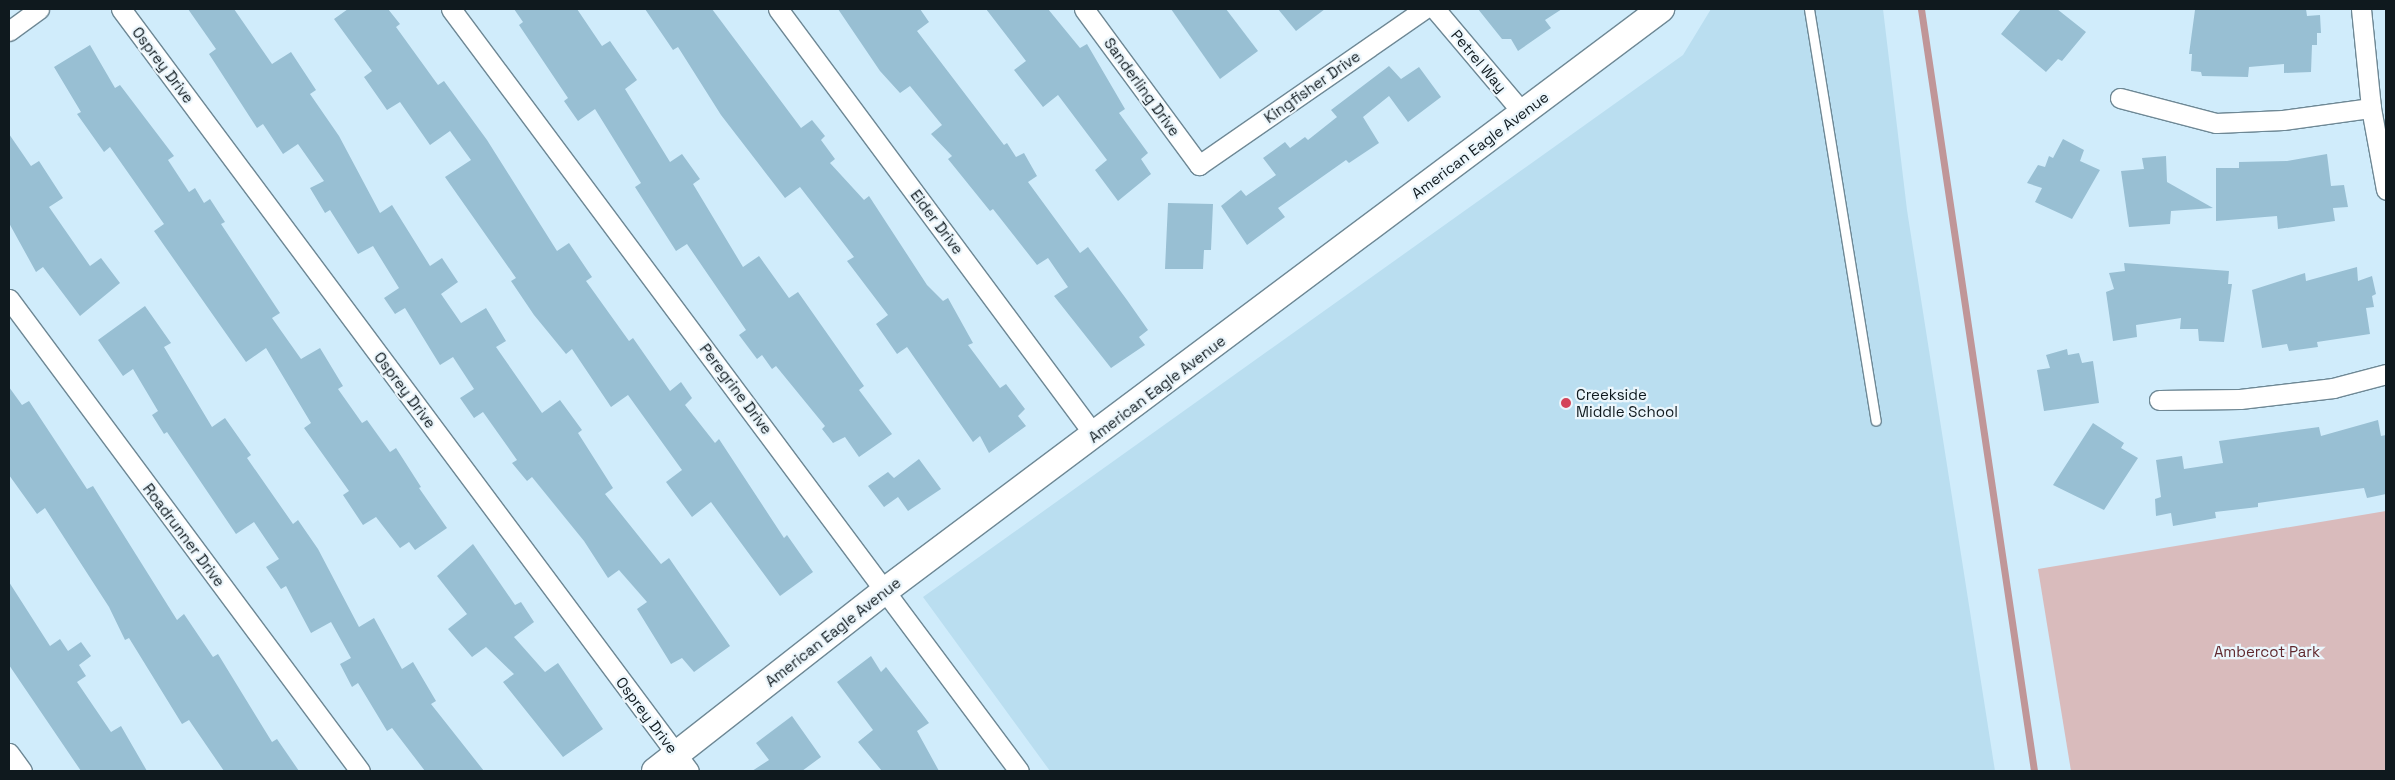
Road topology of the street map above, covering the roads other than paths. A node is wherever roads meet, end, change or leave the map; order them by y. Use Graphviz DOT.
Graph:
graph roads {
  1 [pos="39,9"];
  2 [pos="121,9"];
  3 [pos="451,9"];
  4 [pos="778,9"];
  5 [pos="1084,9"];
  6 [pos="1424,9"];
  7 [pos="1435,9"];
  8 [pos="1661,9"];
  9 [pos="1809,9"];
  10 [pos="2361,9"];
  11 [pos="9,31"];
  12 [pos="2120,98"];
  13 [pos="2371,108"];
  14 [pos="1522,112"];
  15 [pos="1199,165"];
  16 [pos="2386,190"];
  17 [pos="9,299"];
  18 [pos="2386,374"];
  19 [pos="2159,400"];
  20 [pos="1876,421"];
  21 [pos="1095,436"];
  22 [pos="886,590"];
  23 [pos="9,753"];
  24 [pos="683,763"];
  25 [pos="22,771"];
  26 [pos="360,771"];
  27 [pos="655,771"];
  28 [pos="1019,771"];
  1 -- 11 [label="street"];
  2 -- 24 [label="street, Osprey Drive"];
  3 -- 22 [label="street, Peregrine Drive"];
  4 -- 21 [label="street, Eider Drive"];
  5 -- 15 [label="street, Sanderling Drive"];
  6 -- 15 [label="street, Kingfisher Drive"];
  7 -- 14 [label="street, Petrel Way"];
  8 -- 14 [label="street, American Eagle Avenue"];
  9 -- 20 [label="lane"];
  10 -- 13 [label="street"];
  12 -- 13 [label="street"];
  13 -- 16 [label="street"];
  14 -- 21 [label="street, American Eagle Avenue"];
  17 -- 26 [label="street, Roadrunner Drive"];
  18 -- 19 [label="street"];
  21 -- 22 [label="street, American Eagle Avenue"];
  22 -- 24 [label="street, American Eagle Avenue"];
  22 -- 28 [label="street, Peregrine Drive"];
  23 -- 25 [label="street"];
  24 -- 27 [label="street, American Eagle Avenue"];
}
